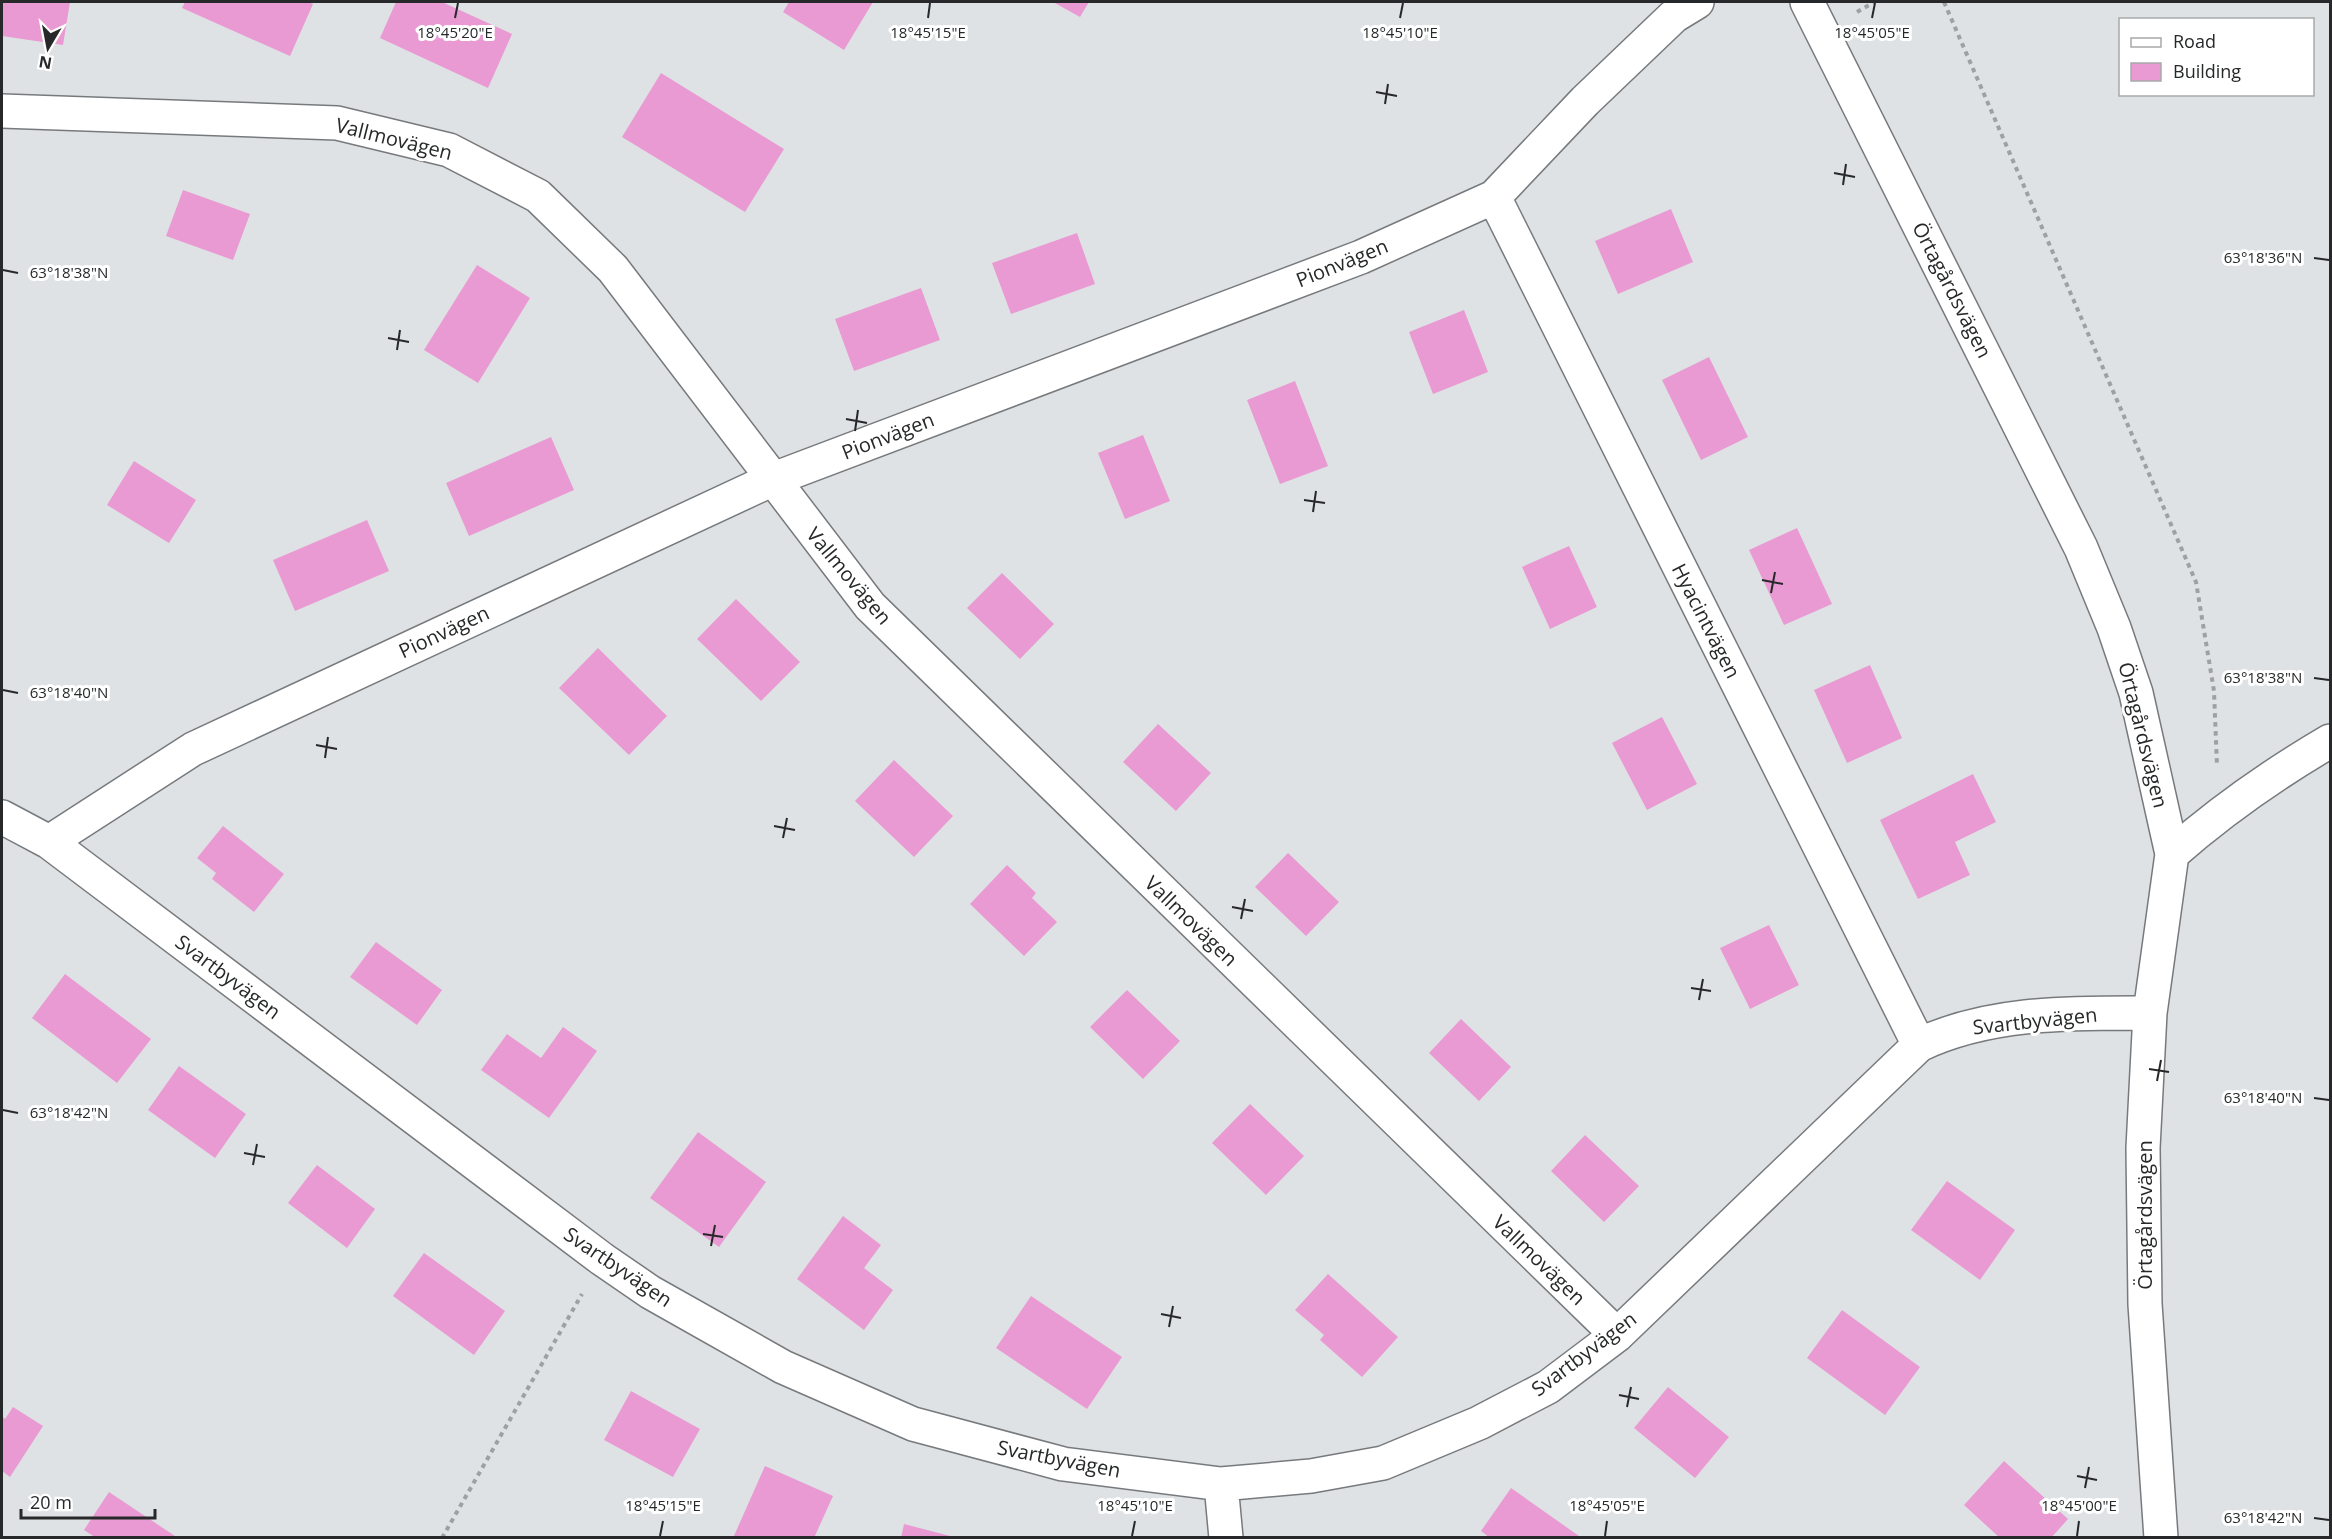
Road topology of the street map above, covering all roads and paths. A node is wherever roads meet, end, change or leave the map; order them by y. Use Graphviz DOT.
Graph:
graph roads {
  1 [pos="1697,2"];
  2 [pos="1807,2"];
  3 [pos="1944,2"];
  4 [pos="2,111"];
  5 [pos="1494,197"];
  6 [pos="771,480"];
  7 [pos="2331,741"];
  8 [pos="2219,813"];
  9 [pos="2,817"];
  10 [pos="49,842"];
  11 [pos="2172,854"];
  12 [pos="2150,1013"];
  13 [pos="1919,1045"];
  14 [pos="602,1259"];
  15 [pos="1617,1335"];
  16 [pos="1221,1484"];
  17 [pos="442,1538"];
  18 [pos="1226,1538"];
  19 [pos="2161,1538"];
  1 -- 5 [label="street, Pionvägen"];
  2 -- 11 [label="street, Örtagårdsvägen"];
  3 -- 8 [label="path"];
  4 -- 6 [label="street, Vallmovägen"];
  5 -- 6 [label="street, Pionvägen"];
  5 -- 13 [label="street, Hyacintvägen"];
  6 -- 10 [label="street, Pionvägen"];
  6 -- 15 [label="street, Vallmovägen"];
  7 -- 8 [label="street"];
  8 -- 11 [label="street"];
  9 -- 10 [label="street, Svartbyvägen"];
  10 -- 14 [label="street, Svartbyvägen"];
  11 -- 12 [label="street, Örtagårdsvägen"];
  12 -- 13 [label="street, Svartbyvägen"];
  12 -- 19 [label="street, Örtagårdsvägen"];
  13 -- 15 [label="street, Svartbyvägen"];
  14 -- 16 [label="street, Svartbyvägen"];
  14 -- 17 [label="path"];
  15 -- 16 [label="street, Svartbyvägen"];
  16 -- 18 [label="street"];
}
